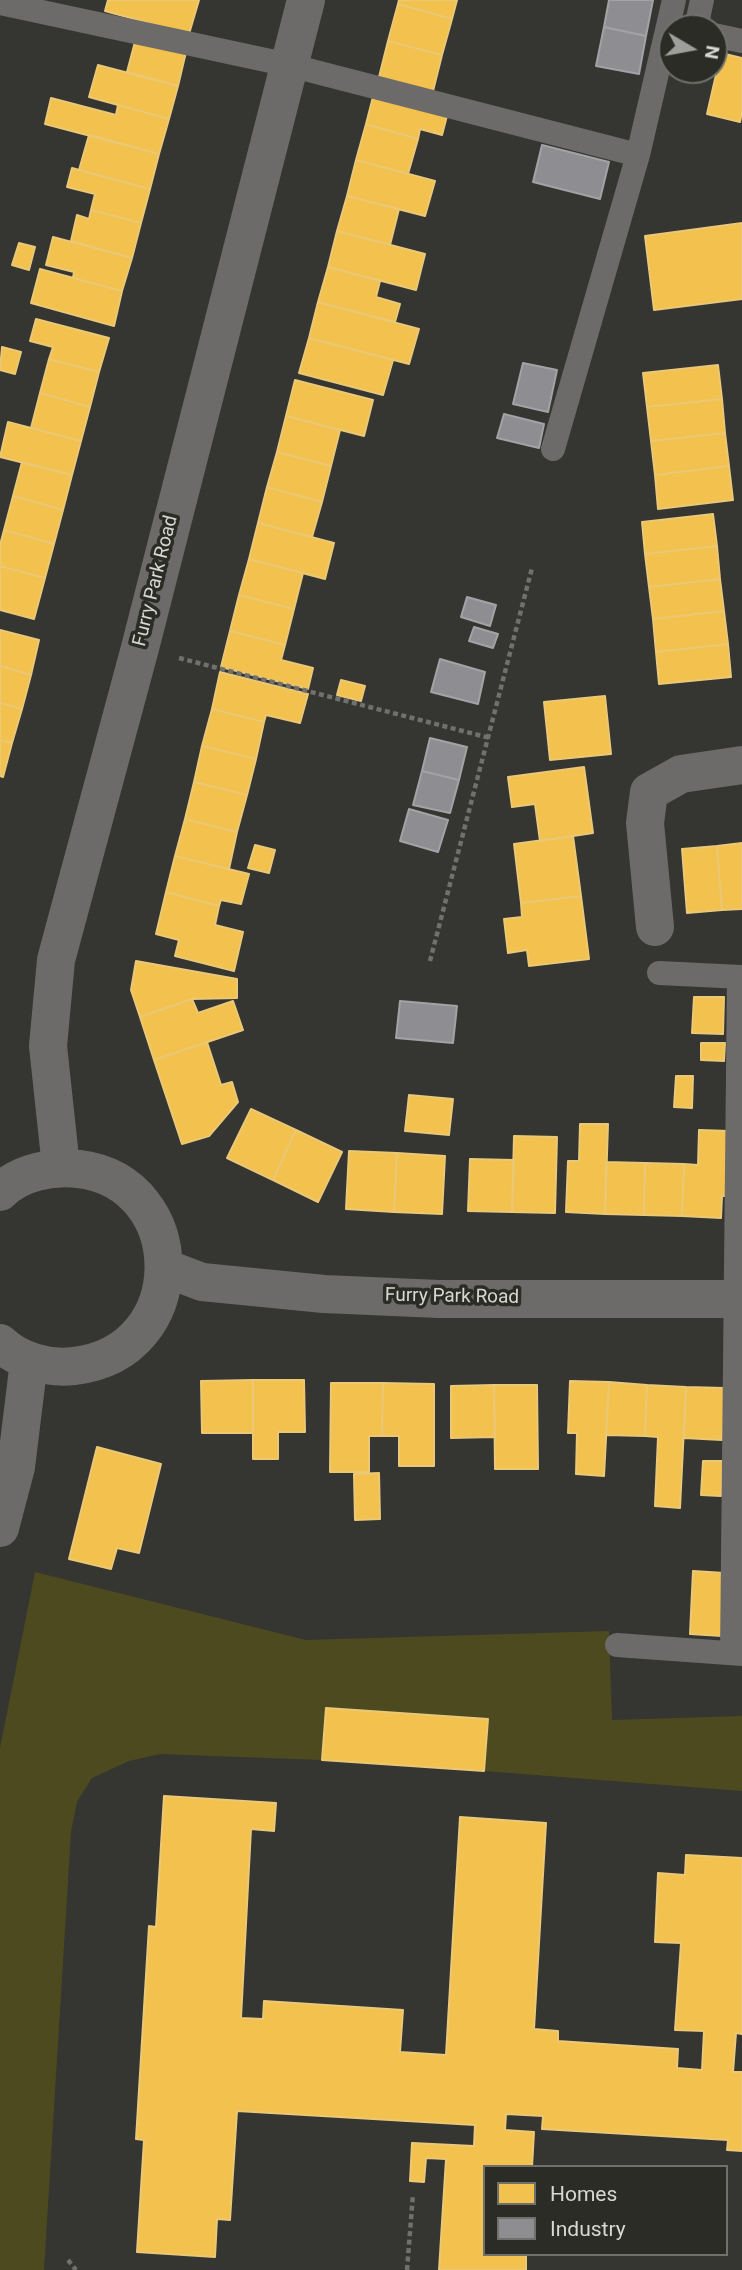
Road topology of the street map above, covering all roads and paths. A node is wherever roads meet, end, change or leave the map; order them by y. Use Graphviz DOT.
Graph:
graph roads {
  1 [pos="306,0"];
  2 [pos="674,0"];
  3 [pos="0,3"];
  4 [pos="289,65"];
  5 [pos="638,155"];
  6 [pos="553,449"];
  7 [pos="532,568"];
  8 [pos="140,648"];
  9 [pos="490,738"];
  10 [pos="742,765"];
  11 [pos="655,927"];
  12 [pos="430,961"];
  13 [pos="659,973"];
  14 [pos="740,977"];
  15 [pos="61,1167"];
  16 [pos="0,1192"];
  17 [pos="165,1268"];
  18 [pos="738,1299"];
  19 [pos="14,1352"];
  20 [pos="0,1528"];
  21 [pos="617,1645"];
  22 [pos="737,1653"];
  23 [pos="413,2194"];
  24 [pos="68,2260"];
  25 [pos="76,2270"];
  26 [pos="407,2270"];
  1 -- 4 [label="street, Furry Park Road"];
  2 -- 5 [label="lane"];
  3 -- 4 [label="lane"];
  4 -- 5 [label="lane"];
  4 -- 8 [label="street, Furry Park Road"];
  5 -- 6 [label="lane"];
  7 -- 9 [label="path"];
  8 -- 9 [label="path"];
  8 -- 15 [label="street, Furry Park Road"];
  9 -- 12 [label="path"];
  10 -- 11 [label="street"];
  13 -- 14 [label="lane"];
  14 -- 18 [label="lane"];
  15 -- 16 [label="street"];
  15 -- 17 [label="street"];
  17 -- 18 [label="street, Furry Park Road"];
  17 -- 19 [label="street"];
  18 -- 22 [label="lane"];
  19 -- 20 [label="street"];
  21 -- 22 [label="lane"];
  23 -- 26 [label="path"];
  24 -- 25 [label="path"];
}
